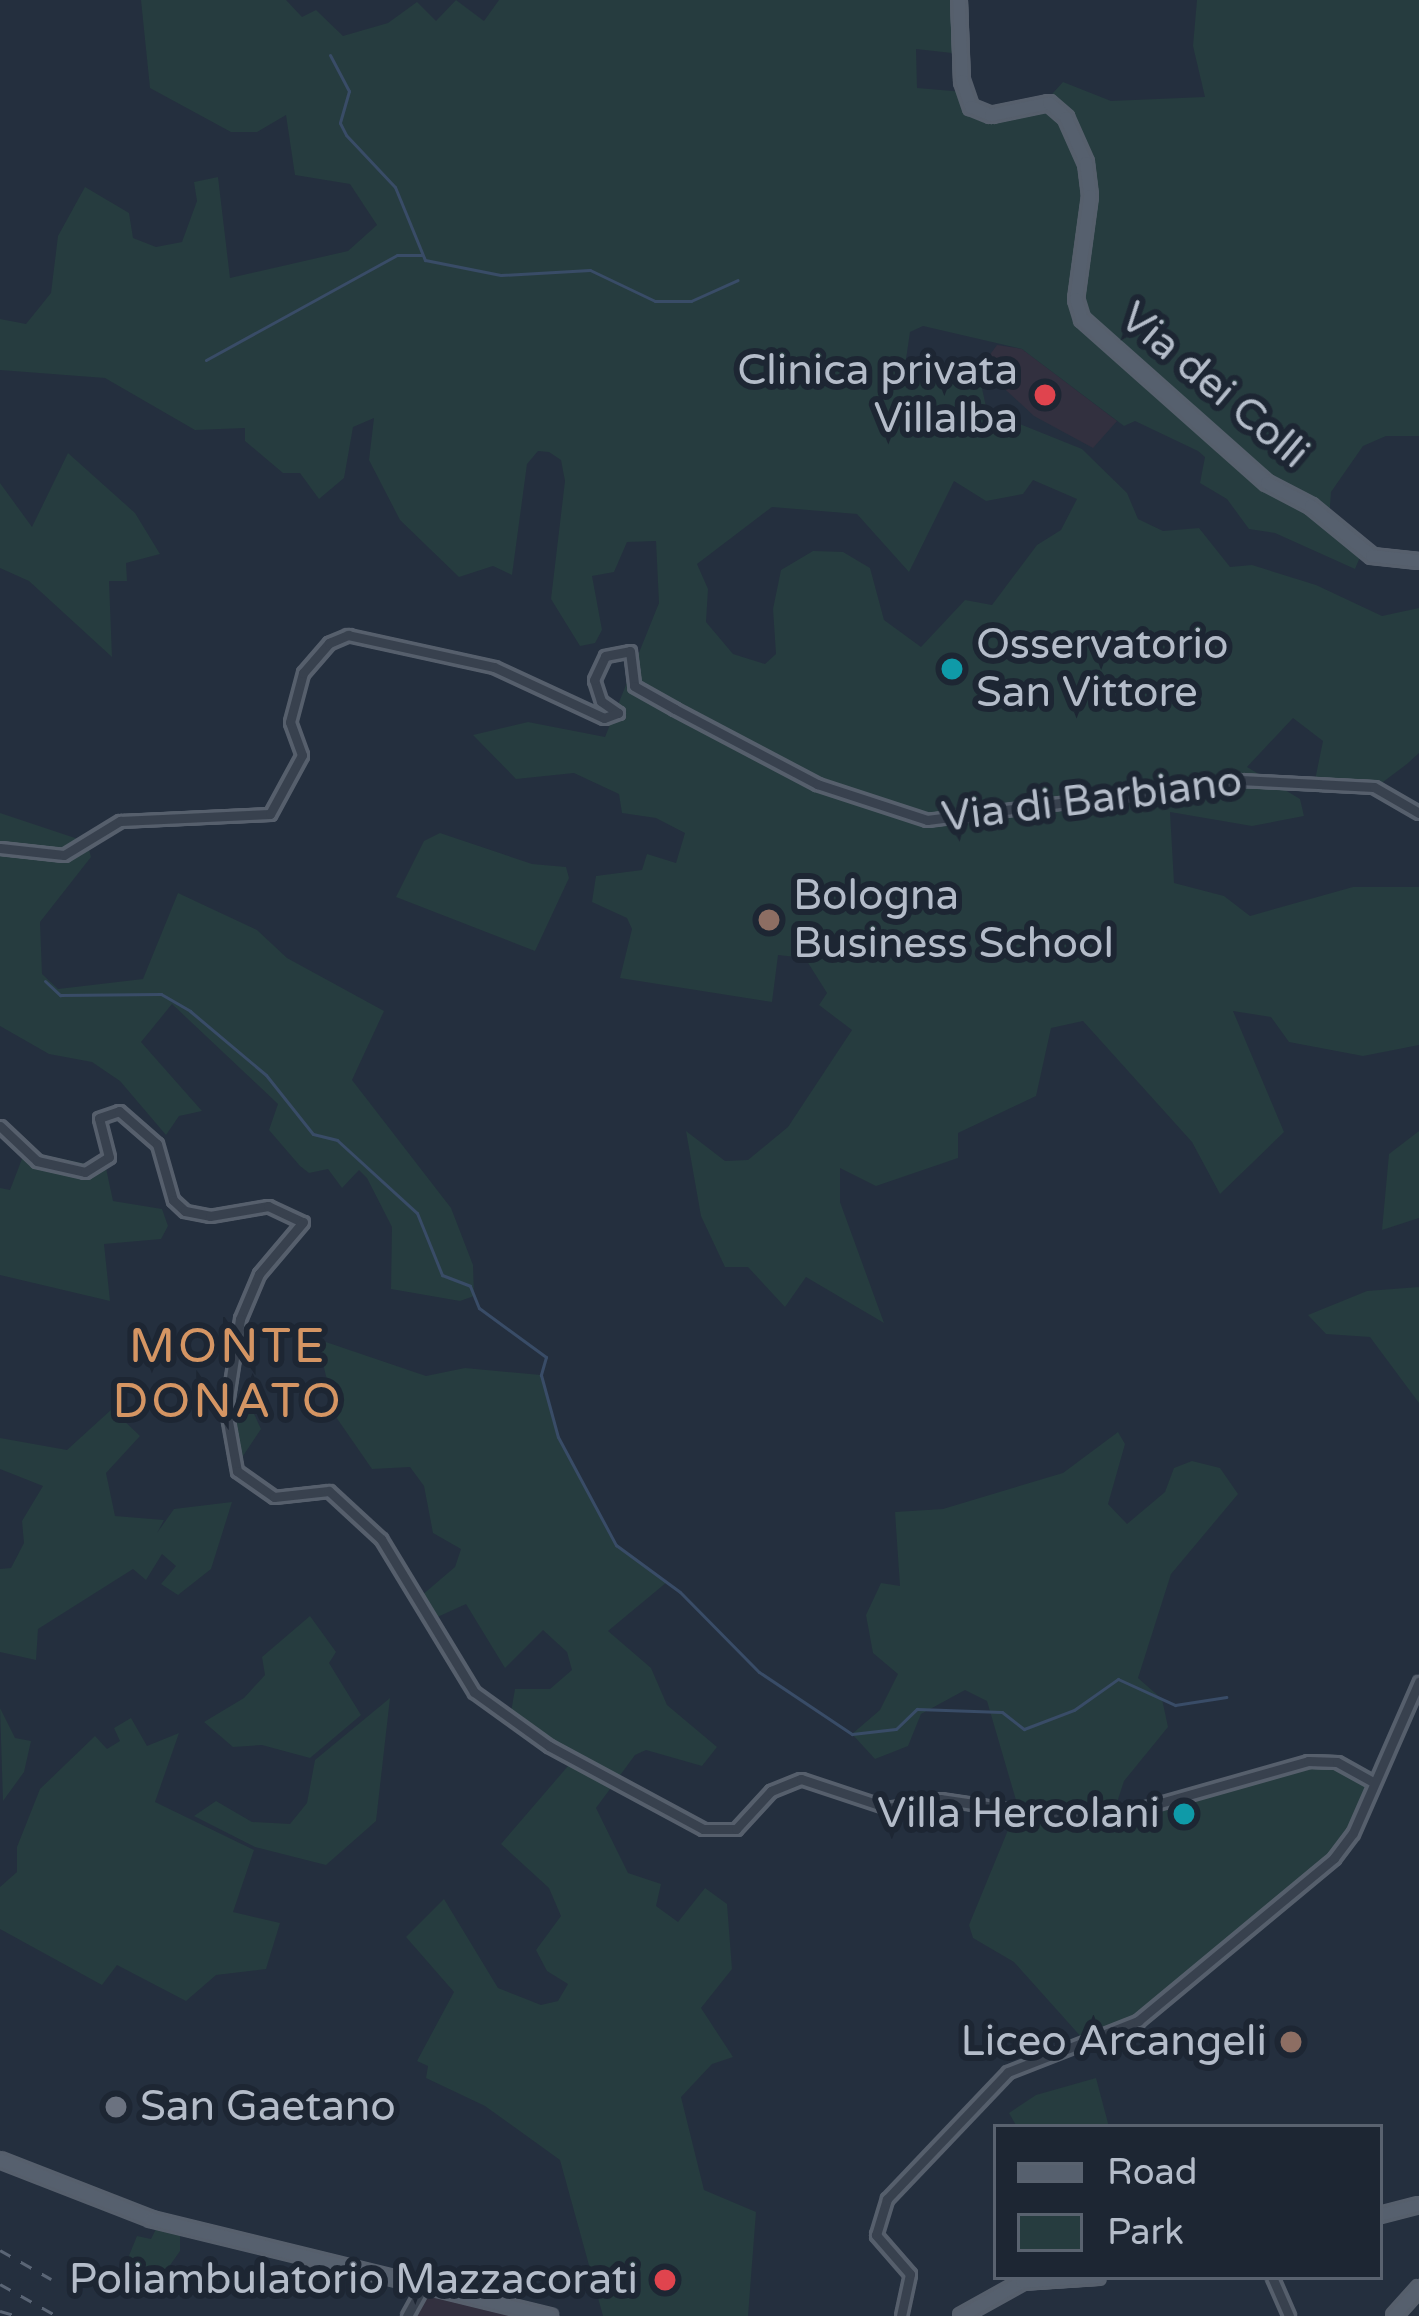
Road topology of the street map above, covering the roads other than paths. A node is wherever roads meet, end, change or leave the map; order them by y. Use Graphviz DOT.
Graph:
graph roads {
  1 [pos="959,0"];
  2 [pos="1419,561"];
  3 [pos="1419,813"];
  4 [pos="0,848"];
  5 [pos="0,1126"];
  6 [pos="1419,1682"];
  7 [pos="1373,1782"];
  8 [pos="0,2160"];
  9 [pos="1419,2204"];
  10 [pos="1383,2214"];
  11 [pos="1077,2280"];
  12 [pos="1273,2280"];
  13 [pos="427,2282"];
  14 [pos="1419,2288"];
  15 [pos="407,2316"];
  16 [pos="550,2316"];
  17 [pos="902,2316"];
  18 [pos="962,2316"];
  19 [pos="1289,2316"];
  20 [pos="1394,2316"];
  1 -- 2 [label="main road, Via dei Colli"];
  3 -- 4 [label="street, Via di Barbiano"];
  5 -- 7 [label="street"];
  6 -- 7 [label="street"];
  7 -- 17 [label="street"];
  8 -- 13 [label="main road"];
  9 -- 10 [label="main road"];
  11 -- 18 [label="main road"];
  12 -- 19 [label="street"];
  13 -- 15 [label="street"];
  13 -- 16 [label="main road"];
  14 -- 20 [label="main road"];
}
